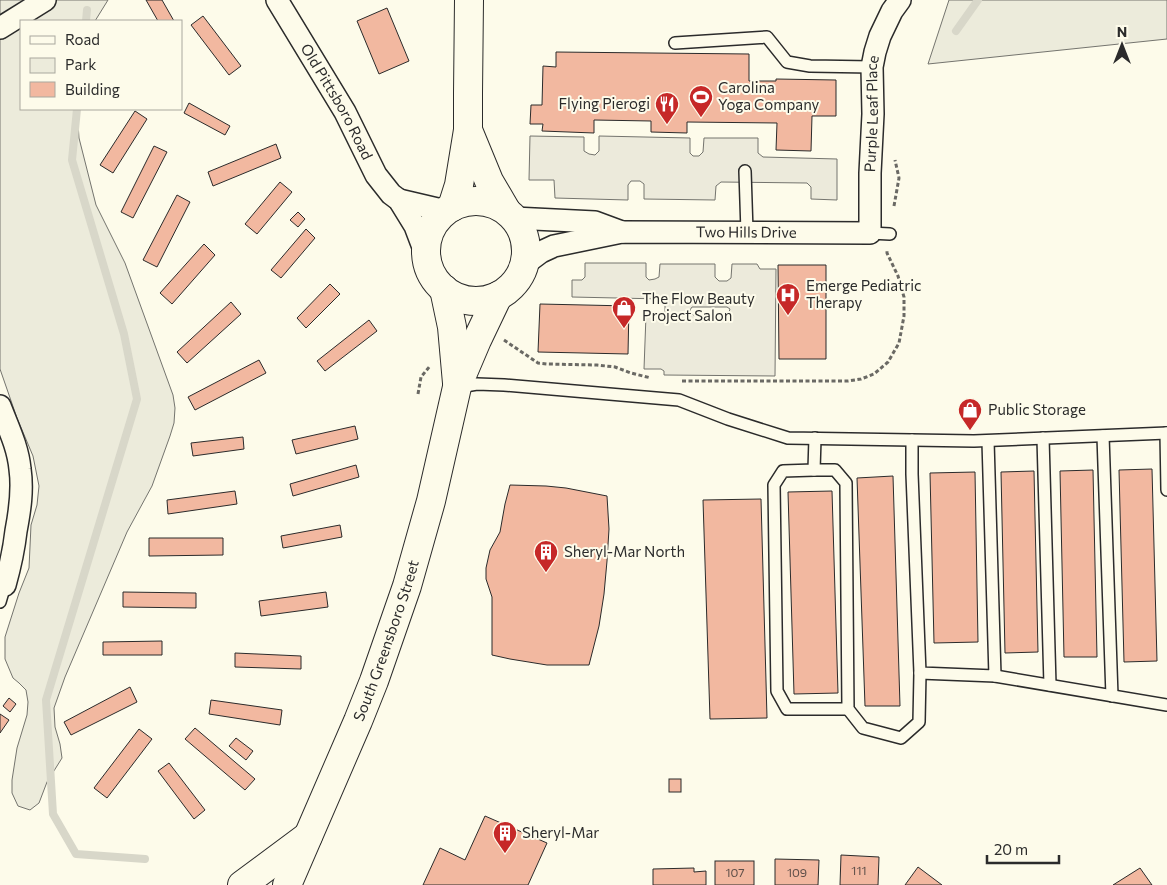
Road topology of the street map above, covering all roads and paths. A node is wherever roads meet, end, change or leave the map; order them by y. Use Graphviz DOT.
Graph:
graph roads {
  1 [pos="45,0"];
  2 [pos="277,0"];
  3 [pos="469,0"];
  4 [pos="900,0"];
  5 [pos="0,28"];
  6 [pos="675,43"];
  7 [pos="872,67"];
  8 [pos="468,130"];
  9 [pos="895,159"];
  10 [pos="745,171"];
  11 [pos="399,200"];
  12 [pos="449,209"];
  13 [pos="510,214"];
  14 [pos="622,232"];
  15 [pos="747,232"];
  16 [pos="880,233"];
  17 [pos="426,255"];
  18 [pos="525,264"];
  19 [pos="444,289"];
  20 [pos="498,296"];
  21 [pos="482,330"];
  22 [pos="434,360"];
  23 [pos="658,379"];
  24 [pos="676,381"];
  25 [pos="457,387"];
  26 [pos="418,394"];
  27 [pos="0,406"];
  28 [pos="1167,433"];
  29 [pos="1103,436"];
  30 [pos="815,438"];
  31 [pos="1043,438"];
  32 [pos="912,440"];
  33 [pos="988,441"];
  34 [pos="814,470"];
  35 [pos="1167,490"];
  36 [pos="3,593"];
  37 [pos="920,674"];
  38 [pos="996,676"];
  39 [pos="1050,686"];
  40 [pos="1112,696"];
  41 [pos="1167,705"];
  42 [pos="848,709"];
  43 [pos="308,836"];
  44 [pos="242,885"];
  45 [pos="286,885"];
  1 -- 5 [label="street"];
  2 -- 11 [label="street, Old Pittsboro Road"];
  3 -- 8 [label="main road"];
  4 -- 7 [label="street, Purple Leaf Place"];
  6 -- 7 [label="lane"];
  7 -- 16 [label="street, Purple Leaf Place"];
  8 -- 12 [label="main road"];
  8 -- 13 [label="main road"];
  9 -- 16 [label="path"];
  10 -- 15 [label="lane"];
  11 -- 12 [label="street"];
  11 -- 17 [label="street, Old Pittsboro Road"];
  12 -- 13 [label="main road"];
  12 -- 17 [label="main road"];
  13 -- 14 [label="street, Two Hills Drive"];
  13 -- 18 [label="main road"];
  14 -- 15 [label="street, Two Hills Drive"];
  14 -- 18 [label="street, Two Hills Drive"];
  15 -- 16 [label="street, Two Hills Drive"];
  16 -- 24 [label="path"];
  17 -- 19 [label="main road"];
  18 -- 20 [label="main road"];
  19 -- 20 [label="main road"];
  19 -- 25 [label="main road, South Greensboro Street"];
  20 -- 21 [label="main road, South Greensboro Street"];
  21 -- 23 [label="path"];
  21 -- 25 [label="main road, South Greensboro Street"];
  22 -- 26 [label="path"];
  25 -- 30 [label="lane"];
  25 -- 43 [label="main road, South Greensboro Street"];
  27 -- 36 [label="street"];
  28 -- 29 [label="lane"];
  28 -- 35 [label="lane"];
  29 -- 31 [label="lane"];
  29 -- 40 [label="lane"];
  30 -- 32 [label="lane"];
  30 -- 34 [label="lane"];
  31 -- 33 [label="lane"];
  31 -- 39 [label="lane"];
  32 -- 33 [label="lane"];
  32 -- 37 [label="lane"];
  33 -- 38 [label="lane"];
  34 -- 42 [label="lane"];
  34 -- 42 [label="lane"];
  37 -- 38 [label="lane"];
  37 -- 42 [label="lane"];
  38 -- 39 [label="lane"];
  39 -- 40 [label="lane"];
  40 -- 41 [label="lane"];
  43 -- 44 [label="main road"];
  43 -- 45 [label="main road, South Greensboro Street"];
}
